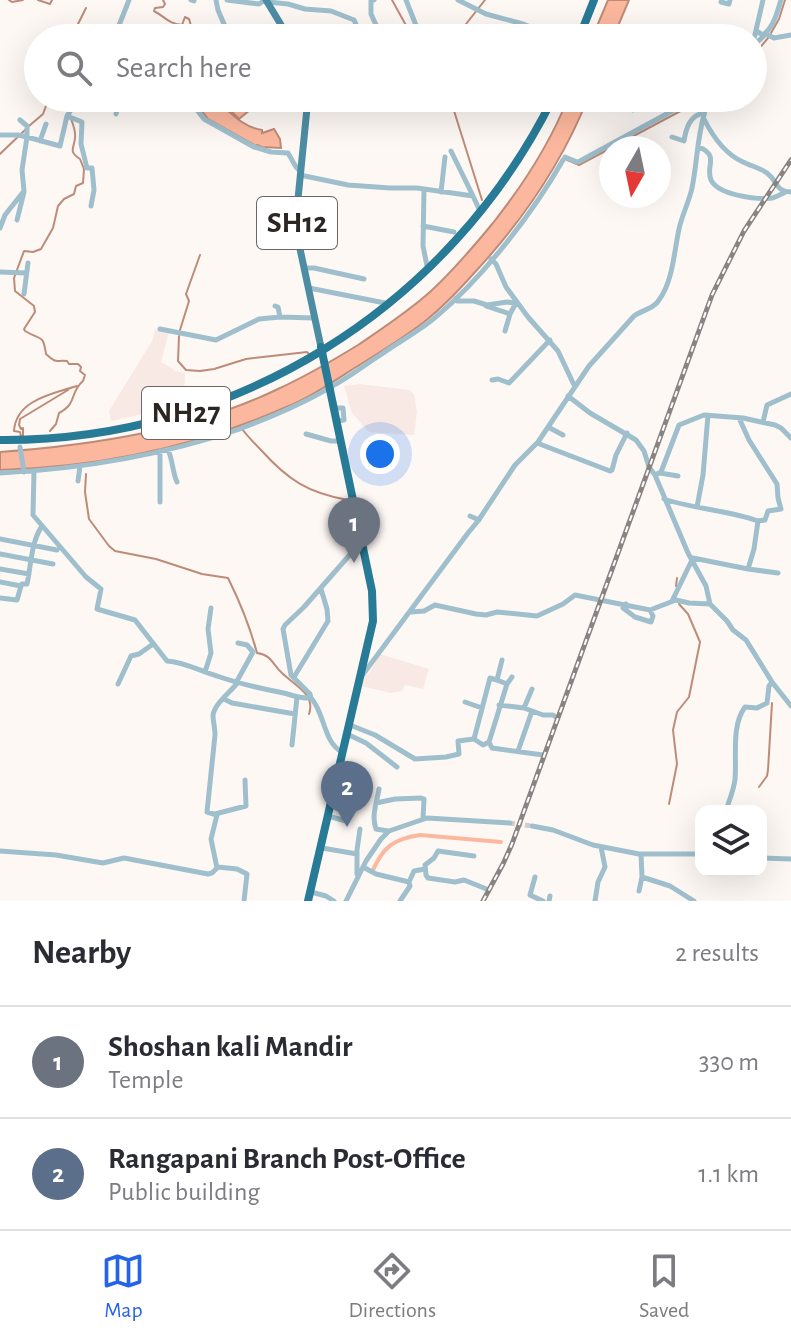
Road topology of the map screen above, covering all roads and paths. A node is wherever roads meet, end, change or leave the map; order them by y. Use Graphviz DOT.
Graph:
graph roads {
  1 [pos="129,0"];
  2 [pos="216,0"];
  3 [pos="227,0"];
  4 [pos="374,0"];
  5 [pos="406,0"];
  6 [pos="591,0"];
  7 [pos="730,0"];
  8 [pos="763,0"];
  9 [pos="781,0"];
  10 [pos="266,1"];
  11 [pos="460,1"];
  12 [pos="721,2"];
  13 [pos="120,24"];
  14 [pos="224,24"];
  15 [pos="280,24"];
  16 [pos="356,24"];
  17 [pos="376,24"];
  18 [pos="415,24"];
  19 [pos="523,24"];
  20 [pos="582,24"];
  21 [pos="758,24"];
  22 [pos="769,35"];
  23 [pos="791,35"];
  24 [pos="72,112"];
  25 [pos="198,112"];
  26 [pos="307,112"];
  27 [pos="544,112"];
  28 [pos="670,112"];
  29 [pos="705,112"];
  30 [pos="704,115"];
  31 [pos="70,117"];
  32 [pos="20,120"];
  33 [pos="46,124"];
  34 [pos="0,135"];
  35 [pos="22,136"];
  36 [pos="672,137"];
  37 [pos="40,141"];
  38 [pos="699,147"];
  39 [pos="451,151"];
  40 [pos="445,157"];
  41 [pos="300,173"];
  42 [pos="424,189"];
  43 [pos="24,191"];
  44 [pos="441,192"];
  45 [pos="788,192"];
  46 [pos="473,196"];
  47 [pos="687,202"];
  48 [pos="696,204"];
  49 [pos="484,205"];
  50 [pos="91,206"];
  51 [pos="3,214"];
  52 [pos="17,220"];
  53 [pos="423,226"];
  54 [pos="0,227"];
  55 [pos="454,232"];
  56 [pos="491,259"];
  57 [pos="28,263"];
  58 [pos="427,266"];
  59 [pos="304,268"];
  60 [pos="0,272"];
  61 [pos="20,272"];
  62 [pos="364,279"];
  63 [pos="309,288"];
  64 [pos="24,294"];
  65 [pos="456,298"];
  66 [pos="479,302"];
  67 [pos="385,303"];
  68 [pos="517,303"];
  69 [pos="275,306"];
  70 [pos="510,314"];
  71 [pos="280,317"];
  72 [pos="315,318"];
  73 [pos="160,329"];
  74 [pos="505,331"];
  75 [pos="550,340"];
  76 [pos="315,353"];
  77 [pos="492,380"];
  78 [pos="574,386"];
  79 [pos="330,387"];
  80 [pos="791,394"];
  81 [pos="568,396"];
  82 [pos="708,415"];
  83 [pos="739,418"];
  84 [pos="763,422"];
  85 [pos="548,427"];
  86 [pos="627,433"];
  87 [pos="306,434"];
  88 [pos="563,435"];
  89 [pos="0,437"];
  90 [pos="791,438"];
  91 [pos="21,441"];
  92 [pos="340,441"];
  93 [pos="537,443"];
  94 [pos="168,450"];
  95 [pos="160,451"];
  96 [pos="80,466"];
  97 [pos="23,471"];
  98 [pos="34,471"];
  99 [pos="0,473"];
  100 [pos="657,474"];
  101 [pos="678,476"];
  102 [pos="78,481"];
  103 [pos="177,482"];
  104 [pos="664,499"];
  105 [pos="160,502"];
  106 [pos="697,507"];
  107 [pos="470,516"];
  108 [pos="479,520"];
  109 [pos="757,521"];
  110 [pos="40,525"];
  111 [pos="0,539"];
  112 [pos="361,542"];
  113 [pos="33,545"];
  114 [pos="57,550"];
  115 [pos="0,554"];
  116 [pos="32,560"];
  117 [pos="691,560"];
  118 [pos="53,564"];
  119 [pos="0,569"];
  120 [pos="748,569"];
  121 [pos="778,573"];
  122 [pos="29,574"];
  123 [pos="0,582"];
  124 [pos="21,586"];
  125 [pos="321,589"];
  126 [pos="0,598"];
  127 [pos="675,601"];
  128 [pos="626,604"];
  129 [pos="710,604"];
  130 [pos="211,608"];
  131 [pos="649,609"];
  132 [pos="410,612"];
  133 [pos="238,643"];
  134 [pos="153,644"];
  135 [pos="502,660"];
  136 [pos="205,672"];
  137 [pos="361,677"];
  138 [pos="512,677"];
  139 [pos="294,678"];
  140 [pos="497,680"];
  141 [pos="238,682"];
  142 [pos="118,684"];
  143 [pos="507,684"];
  144 [pos="775,685"];
  145 [pos="532,689"];
  146 [pos="304,698"];
  147 [pos="224,699"];
  148 [pos="465,702"];
  149 [pos="499,705"];
  150 [pos="791,706"];
  151 [pos="482,708"];
  152 [pos="524,708"];
  153 [pos="532,711"];
  154 [pos="295,714"];
  155 [pos="557,718"];
  156 [pos="348,730"];
  157 [pos="474,739"];
  158 [pos="489,742"];
  159 [pos="292,745"];
  160 [pos="343,752"];
  161 [pos="518,752"];
  162 [pos="543,755"];
  163 [pos="397,767"];
  164 [pos="245,780"];
  165 [pos="379,789"];
  166 [pos="376,803"];
  167 [pos="728,805"];
  168 [pos="215,814"];
  169 [pos="328,816"];
  170 [pos="423,819"];
  171 [pos="346,821"];
  172 [pos="510,823"];
  173 [pos="532,826"];
  174 [pos="360,829"];
  175 [pos="389,831"];
  176 [pos="601,847"];
  177 [pos="322,848"];
  178 [pos="0,851"];
  179 [pos="357,854"];
  180 [pos="641,854"];
  181 [pos="695,854"];
  182 [pos="474,856"];
  183 [pos="767,858"];
  184 [pos="791,859"];
  185 [pos="363,867"];
  186 [pos="217,868"];
  187 [pos="425,869"];
  188 [pos="535,877"];
  189 [pos="642,877"];
  190 [pos="357,879"];
  191 [pos="409,882"];
  192 [pos="489,890"];
  193 [pos="639,891"];
  194 [pos="310,897"];
  195 [pos="547,899"];
  196 [pos="244,901"];
  197 [pos="334,901"];
  198 [pos="346,901"];
  199 [pos="400,901"];
  200 [pos="595,901"];
  201 [pos="694,901"];
  1 -- 13 [label="street"];
  2 -- 14 [label="street"];
  3 -- 10 [label="street"];
  4 -- 17 [label="street"];
  5 -- 18 [label="street"];
  6 -- 20 [label="highway"];
  7 -- 12 [label="street"];
  8 -- 21 [label="street"];
  9 -- 22 [label="street"];
  10 -- 15 [label="main road"];
  10 -- 16 [label="street"];
  11 -- 19 [label="street"];
  22 -- 23 [label="street"];
  24 -- 31 [label="street"];
  25 -- 41 [label="street"];
  26 -- 41 [label="main road, SH12"];
  27 -- 49 [label="highway, NH27"];
  28 -- 56 [label="street"];
  29 -- 30 [label="street"];
  30 -- 36 [label="street"];
  30 -- 38 [label="street"];
  30 -- 45 [label="street"];
  31 -- 37 [label="street"];
  31 -- 50 [label="street"];
  32 -- 35 [label="street"];
  33 -- 37 [label="street"];
  34 -- 35 [label="street"];
  35 -- 37 [label="street"];
  35 -- 43 [label="street"];
  38 -- 45 [label="street"];
  38 -- 47 [label="street"];
  39 -- 46 [label="street"];
  40 -- 44 [label="street"];
  41 -- 42 [label="street"];
  41 -- 59 [label="main road, SH12"];
  42 -- 44 [label="street"];
  42 -- 53 [label="street"];
  43 -- 51 [label="street"];
  43 -- 52 [label="street"];
  44 -- 46 [label="street"];
  46 -- 49 [label="street"];
  47 -- 48 [label="street"];
  47 -- 78 [label="street"];
  49 -- 58 [label="highway, NH27"];
  49 -- 76 [label="highway, NH27"];
  51 -- 54 [label="street"];
  53 -- 55 [label="street"];
  53 -- 58 [label="street"];
  56 -- 65 [label="street"];
  56 -- 68 [label="street"];
  57 -- 61 [label="street"];
  58 -- 67 [label="highway, NH27"];
  59 -- 62 [label="street"];
  59 -- 63 [label="main road, SH12"];
  60 -- 61 [label="street"];
  61 -- 64 [label="street"];
  63 -- 67 [label="street"];
  63 -- 72 [label="main road, SH12"];
  65 -- 66 [label="street"];
  65 -- 79 [label="street"];
  66 -- 68 [label="street"];
  66 -- 70 [label="street"];
  67 -- 76 [label="highway, NH27"];
  68 -- 70 [label="street"];
  68 -- 75 [label="street"];
  69 -- 71 [label="street"];
  70 -- 74 [label="street"];
  71 -- 72 [label="street"];
  71 -- 73 [label="street"];
  72 -- 76 [label="main road, SH12"];
  75 -- 77 [label="street"];
  75 -- 78 [label="street"];
  76 -- 79 [label="highway"];
  76 -- 91 [label="highway, NH27"];
  78 -- 81 [label="street"];
  79 -- 92 [label="highway"];
  79 -- 94 [label="street"];
  80 -- 84 [label="street"];
  81 -- 85 [label="street"];
  81 -- 86 [label="street"];
  82 -- 83 [label="street"];
  82 -- 100 [label="street"];
  82 -- 106 [label="street"];
  83 -- 84 [label="street"];
  83 -- 109 [label="street"];
  84 -- 90 [label="street"];
  85 -- 88 [label="street"];
  85 -- 93 [label="street"];
  86 -- 93 [label="street"];
  86 -- 100 [label="street"];
  87 -- 92 [label="street"];
  89 -- 91 [label="highway, NH27"];
  91 -- 97 [label="street"];
  92 -- 112 [label="highway"];
  93 -- 108 [label="street"];
  94 -- 95 [label="street"];
  94 -- 103 [label="street"];
  95 -- 96 [label="street"];
  95 -- 105 [label="street"];
  96 -- 98 [label="street"];
  96 -- 102 [label="street"];
  97 -- 98 [label="street"];
  97 -- 99 [label="street"];
  98 -- 110 [label="street"];
  100 -- 101 [label="street"];
  100 -- 104 [label="street"];
  104 -- 106 [label="street"];
  104 -- 117 [label="street"];
  106 -- 109 [label="street"];
  107 -- 108 [label="street"];
  108 -- 132 [label="street"];
  109 -- 120 [label="street"];
  110 -- 113 [label="street"];
  110 -- 134 [label="street"];
  111 -- 113 [label="street"];
  112 -- 125 [label="street"];
  112 -- 137 [label="highway"];
  113 -- 114 [label="street"];
  113 -- 116 [label="street"];
  115 -- 116 [label="street"];
  116 -- 118 [label="street"];
  116 -- 122 [label="street"];
  117 -- 120 [label="street"];
  117 -- 127 [label="street"];
  117 -- 129 [label="street"];
  119 -- 122 [label="street"];
  120 -- 121 [label="street"];
  122 -- 124 [label="street"];
  123 -- 124 [label="street"];
  124 -- 126 [label="street"];
  125 -- 139 [label="street"];
  125 -- 139 [label="street"];
  127 -- 129 [label="street"];
  127 -- 131 [label="street"];
  128 -- 131 [label="street"];
  128 -- 131 [label="street"];
  128 -- 132 [label="street"];
  129 -- 144 [label="street"];
  130 -- 136 [label="street"];
  132 -- 137 [label="street"];
  133 -- 141 [label="street"];
  134 -- 136 [label="street"];
  134 -- 142 [label="street"];
  135 -- 140 [label="street"];
  136 -- 141 [label="street"];
  137 -- 156 [label="highway"];
  138 -- 143 [label="street"];
  139 -- 146 [label="street"];
  140 -- 143 [label="street"];
  140 -- 151 [label="street"];
  141 -- 146 [label="street"];
  141 -- 147 [label="street"];
  143 -- 149 [label="street"];
  144 -- 150 [label="street"];
  144 -- 167 [label="street"];
  145 -- 152 [label="street"];
  146 -- 154 [label="street"];
  146 -- 160 [label="street"];
  147 -- 154 [label="street"];
  147 -- 168 [label="street"];
  148 -- 151 [label="street"];
  149 -- 152 [label="street"];
  149 -- 158 [label="street"];
  151 -- 157 [label="street"];
  152 -- 153 [label="street"];
  153 -- 155 [label="street"];
  153 -- 161 [label="street"];
  154 -- 159 [label="street"];
  156 -- 157 [label="street"];
  156 -- 160 [label="highway"];
  156 -- 163 [label="street"];
  157 -- 158 [label="street"];
  158 -- 161 [label="street"];
  160 -- 169 [label="highway"];
  161 -- 162 [label="street"];
  164 -- 168 [label="street"];
  165 -- 166 [label="street"];
  166 -- 170 [label="street"];
  166 -- 175 [label="street"];
  168 -- 186 [label="street"];
  169 -- 171 [label="street"];
  169 -- 177 [label="highway"];
  170 -- 172 [label="street"];
  170 -- 175 [label="street"];
  173 -- 176 [label="street"];
  174 -- 179 [label="street"];
  175 -- 185 [label="street"];
  176 -- 180 [label="street"];
  176 -- 200 [label="street"];
  177 -- 179 [label="street"];
  177 -- 194 [label="highway"];
  178 -- 186 [label="street"];
  179 -- 190 [label="street"];
  180 -- 181 [label="street"];
  180 -- 189 [label="street"];
  182 -- 187 [label="street"];
  183 -- 184 [label="street"];
  185 -- 190 [label="street"];
  185 -- 191 [label="street"];
  186 -- 196 [label="street"];
  187 -- 191 [label="street"];
  187 -- 192 [label="street"];
  188 -- 195 [label="street"];
  189 -- 193 [label="street"];
  189 -- 201 [label="street"];
  190 -- 198 [label="street"];
  191 -- 199 [label="street"];
  194 -- 197 [label="street"];
}
